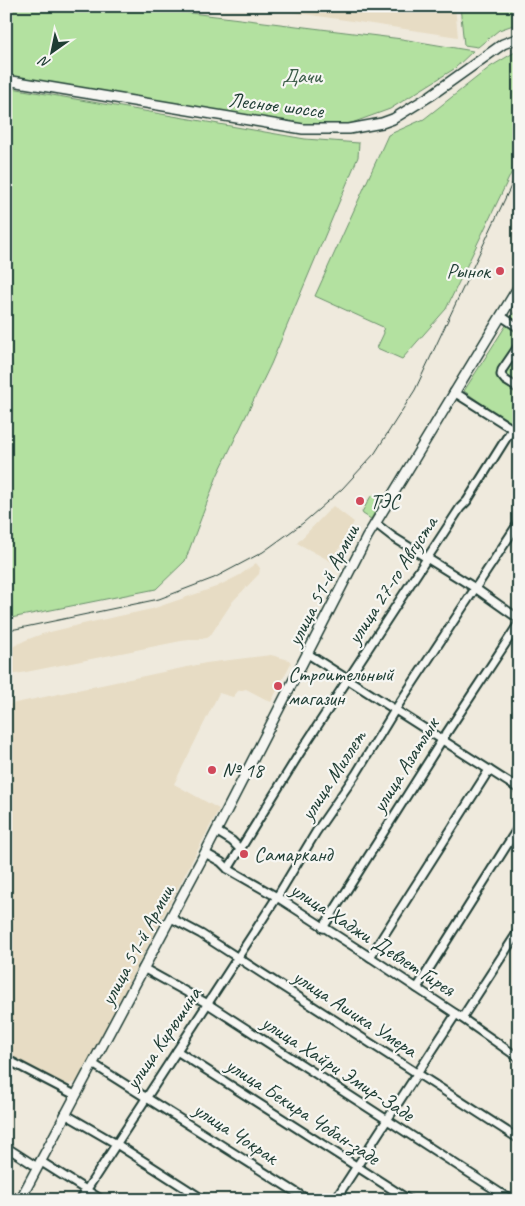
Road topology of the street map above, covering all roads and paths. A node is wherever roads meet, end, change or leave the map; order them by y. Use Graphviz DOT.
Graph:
graph roads {
  1 [pos="519,38"];
  2 [pos="6,80"];
  3 [pos="519,286"];
  4 [pos="501,316"];
  5 [pos="519,328"];
  6 [pos="519,344"];
  7 [pos="519,389"];
  8 [pos="454,392"];
  9 [pos="516,431"];
  10 [pos="519,522"];
  11 [pos="375,524"];
  12 [pos="428,558"];
  13 [pos="475,588"];
  14 [pos="519,621"];
  15 [pos="308,654"];
  16 [pos="348,679"];
  17 [pos="395,710"];
  18 [pos="442,740"];
  19 [pos="489,770"];
  20 [pos="519,789"];
  21 [pos="519,826"];
  22 [pos="216,831"];
  23 [pos="240,848"];
  24 [pos="205,853"];
  25 [pos="228,869"];
  26 [pos="277,897"];
  27 [pos="171,918"];
  28 [pos="323,928"];
  29 [pos="519,930"];
  30 [pos="370,957"];
  31 [pos="237,958"];
  32 [pos="143,968"];
  33 [pos="416,988"];
  34 [pos="208,1004"];
  35 [pos="459,1016"];
  36 [pos="178,1051"];
  37 [pos="519,1058"];
  38 [pos="6,1059"];
  39 [pos="93,1064"];
  40 [pos="416,1074"];
  41 [pos="75,1095"];
  42 [pos="146,1096"];
  43 [pos="65,1114"];
  44 [pos="386,1120"];
  45 [pos="519,1140"];
  46 [pos="115,1143"];
  47 [pos="6,1147"];
  48 [pos="39,1164"];
  49 [pos="357,1166"];
  50 [pos="86,1189"];
  51 [pos="20,1200"];
  52 [pos="80,1200"];
  53 [pos="102,1200"];
  54 [pos="204,1200"];
  55 [pos="308,1200"];
  56 [pos="335,1200"];
  57 [pos="409,1200"];
  58 [pos="511,1200"];
  1 -- 2 [label="main road, Лесное шоссе"];
  3 -- 4 [label="main road, улица 51-й Армии"];
  4 -- 5 [label="street"];
  4 -- 8 [label="main road, улица 51-й Армии"];
  6 -- 7 [label="street"];
  8 -- 9 [label="street"];
  8 -- 11 [label="main road, улица 51-й Армии"];
  9 -- 12 [label="street, улица 27-го Августа"];
  10 -- 13 [label="street, улица Миллет"];
  11 -- 12 [label="street"];
  11 -- 15 [label="main road, улица 51-й Армии"];
  12 -- 13 [label="street"];
  12 -- 16 [label="street, улица 27-го Августа"];
  13 -- 14 [label="street"];
  13 -- 17 [label="street, улица Миллет"];
  14 -- 18 [label="street, улица Азатлык"];
  15 -- 16 [label="street"];
  15 -- 22 [label="main road, улица 51-й Армии"];
  16 -- 17 [label="street"];
  16 -- 23 [label="street, улица 27-го Августа"];
  17 -- 18 [label="street"];
  17 -- 26 [label="street, улица Миллет"];
  18 -- 19 [label="street"];
  18 -- 28 [label="street, улица Азатлык"];
  19 -- 20 [label="street"];
  19 -- 30 [label="street"];
  21 -- 33 [label="street"];
  22 -- 23 [label="street"];
  22 -- 24 [label="main road, улица 51-й Армии"];
  23 -- 25 [label="street, улица 27-го Августа"];
  24 -- 25 [label="street, улица Хаджи Девлет Гирея"];
  24 -- 27 [label="main road, улица 51-й Армии"];
  25 -- 26 [label="street, улица Хаджи Девлет Гирея"];
  26 -- 28 [label="street, улица Хаджи Девлет Гирея"];
  26 -- 31 [label="street, улица Кирюшина"];
  27 -- 31 [label="street, улица Ашика Умера"];
  27 -- 32 [label="main road, улица 51-й Армии"];
  28 -- 30 [label="street, улица Хаджи Девлет Гирея"];
  29 -- 35 [label="street"];
  30 -- 33 [label="street, улица Хаджи Девлет Гирея"];
  31 -- 34 [label="street, улица Кирюшина"];
  31 -- 40 [label="street, улица Ашика Умера"];
  32 -- 34 [label="street, улица Хайри Эмир-Заде"];
  32 -- 39 [label="main road, улица 51-й Армии"];
  33 -- 35 [label="street, улица Хаджи Девлет Гирея"];
  34 -- 36 [label="street, улица Кирюшина"];
  34 -- 44 [label="street, улица Хайри Эмир-Заде"];
  35 -- 37 [label="street, улица Хаджи Девлет Гирея"];
  35 -- 40 [label="street"];
  36 -- 42 [label="street, улица Кирюшина"];
  36 -- 49 [label="street, улица Бекира Чобан-заде"];
  38 -- 41 [label="street"];
  39 -- 41 [label="main road, улица 51-й Армии"];
  39 -- 42 [label="street, улица Чокрак"];
  40 -- 44 [label="street"];
  40 -- 45 [label="street, улица Ашика Умера"];
  41 -- 43 [label="main road, улица 51-й Армии"];
  42 -- 46 [label="street, улица Кирюшина"];
  42 -- 55 [label="street, улица Чокрак"];
  43 -- 46 [label="street"];
  43 -- 48 [label="main road, улица 51-й Армии"];
  44 -- 49 [label="street"];
  44 -- 58 [label="street, улица Хайри Эмир-Заде"];
  46 -- 50 [label="street, улица Кирюшина"];
  46 -- 54 [label="street"];
  47 -- 48 [label="street"];
  48 -- 50 [label="street"];
  48 -- 51 [label="main road"];
  49 -- 56 [label="street"];
  49 -- 57 [label="street, улица Бекира Чобан-заде"];
  50 -- 52 [label="street, улица Кирюшина"];
  50 -- 53 [label="street"];
}
